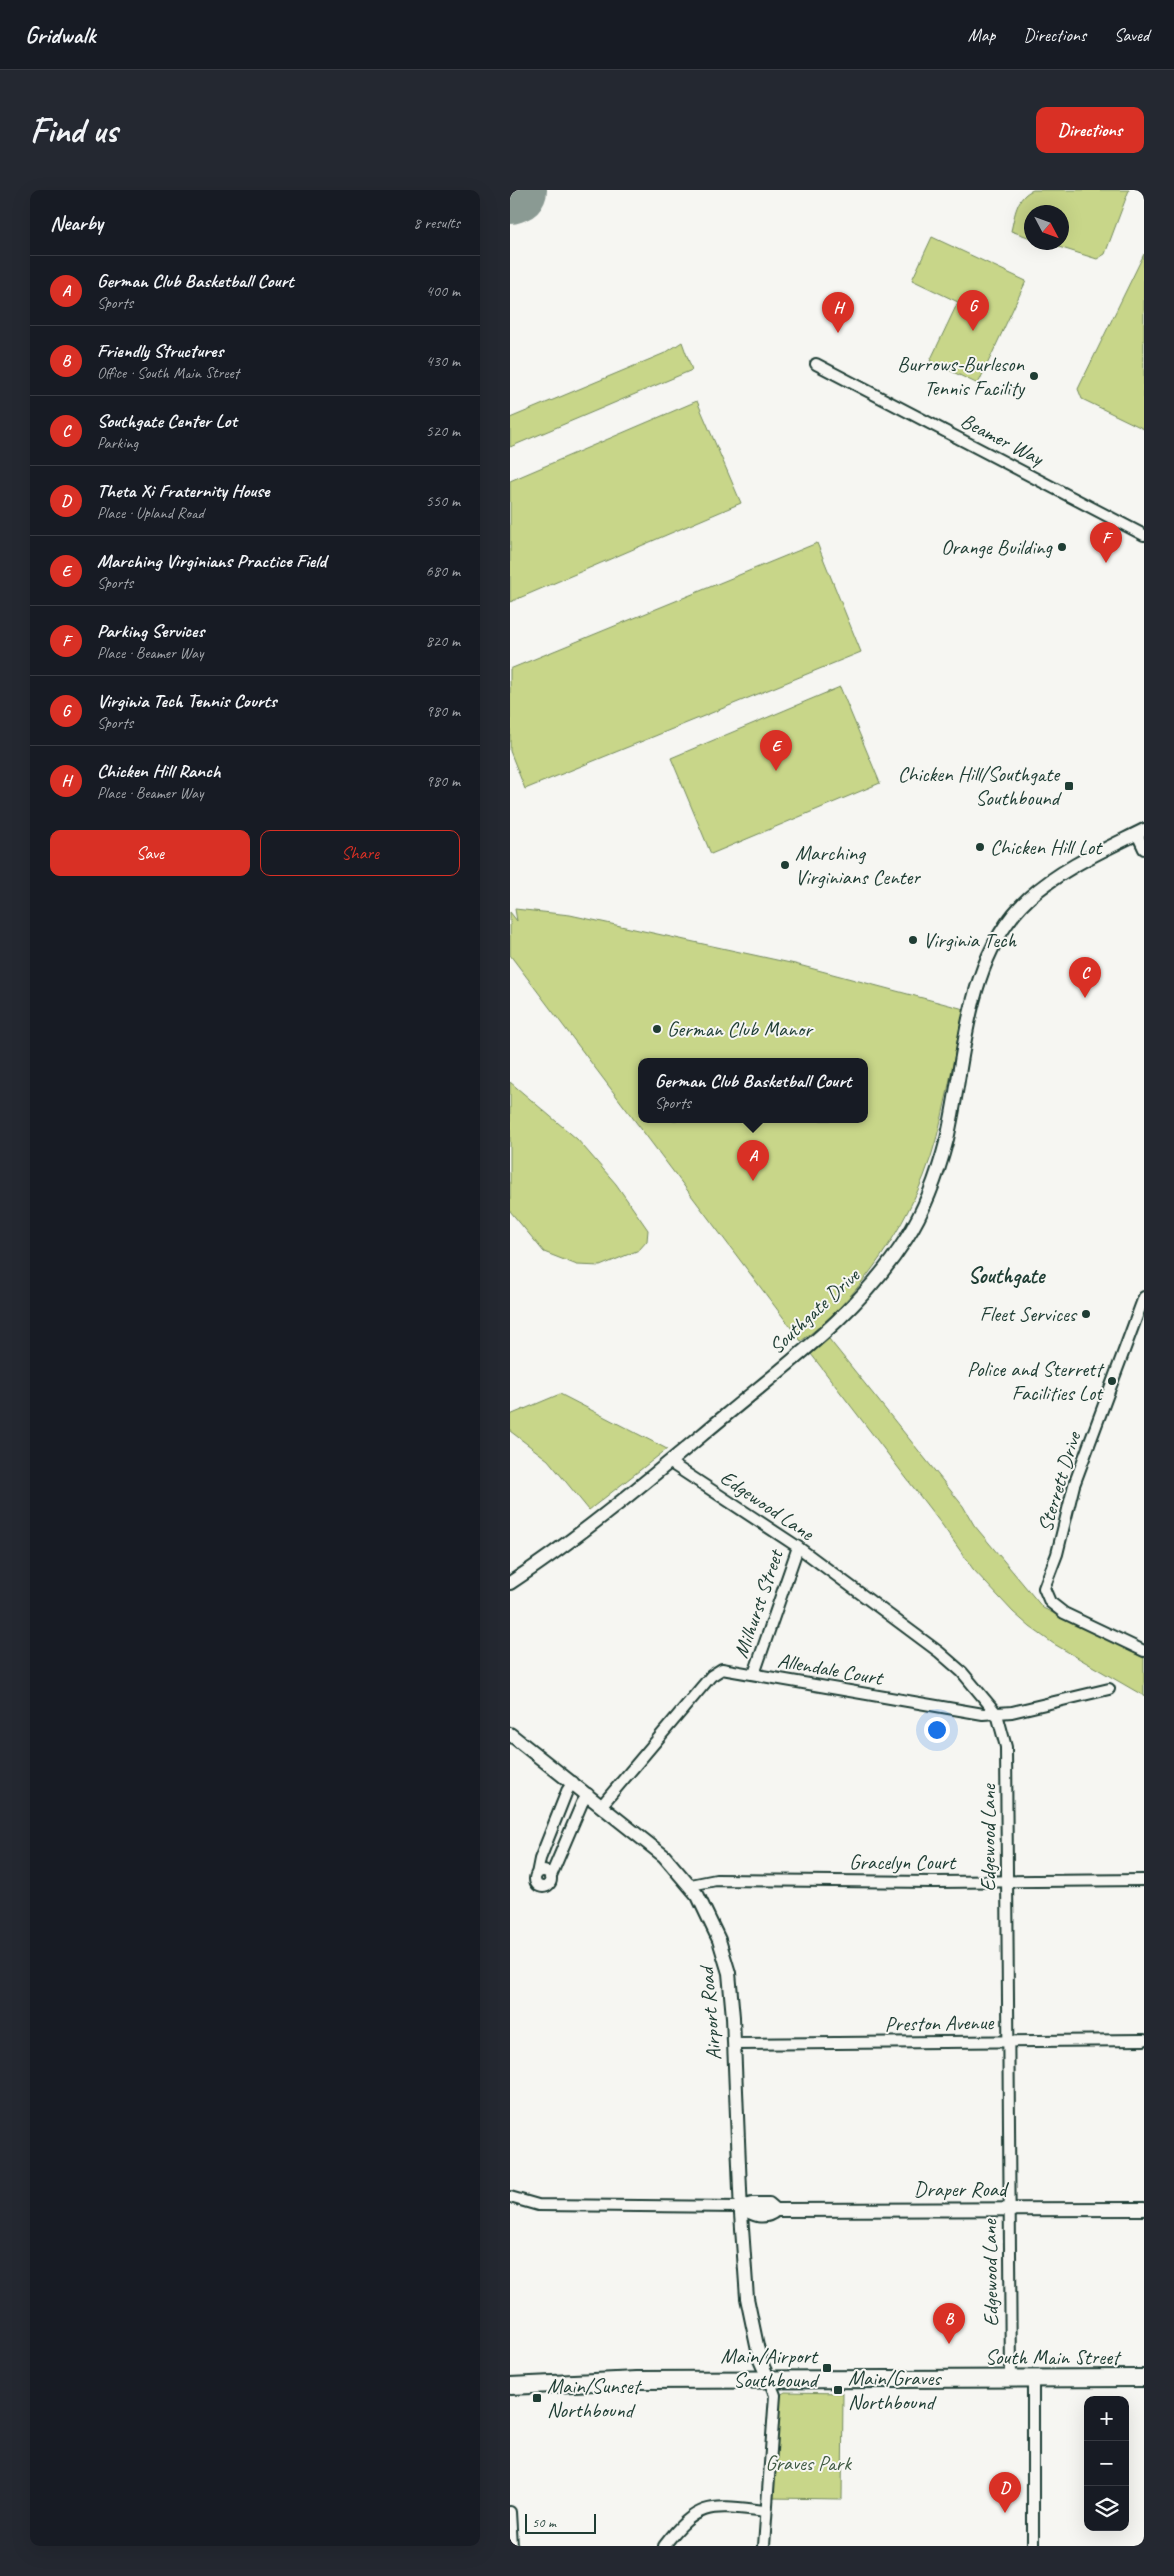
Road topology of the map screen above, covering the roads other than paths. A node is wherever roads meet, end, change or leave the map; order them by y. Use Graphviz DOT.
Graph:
graph roads {
  1 [pos="816,364"];
  2 [pos="1144,535"];
  3 [pos="1141,832"];
  4 [pos="1144,849"];
  5 [pos="1144,1298"];
  6 [pos="669,1462"];
  7 [pos="798,1547"];
  8 [pos="510,1583"];
  9 [pos="1144,1652"];
  10 [pos="754,1674"];
  11 [pos="1109,1688"];
  12 [pos="997,1714"];
  13 [pos="510,1734"];
  14 [pos="573,1782"];
  15 [pos="588,1794"];
  16 [pos="602,1805"];
  17 [pos="1144,1880"];
  18 [pos="1007,1881"];
  19 [pos="691,1885"];
  20 [pos="1144,2040"];
  21 [pos="1008,2041"];
  22 [pos="734,2044"];
  23 [pos="510,2197"];
  24 [pos="741,2208"];
  25 [pos="1008,2209"];
  26 [pos="1144,2209"];
  27 [pos="1011,2378"];
  28 [pos="1033,2378"];
  29 [pos="1144,2378"];
  30 [pos="769,2380"];
  31 [pos="510,2386"];
  32 [pos="766,2511"];
  33 [pos="510,2512"];
  34 [pos="512,2546"];
  35 [pos="664,2546"];
  36 [pos="764,2546"];
  37 [pos="1033,2546"];
  1 -- 2 [label="street, Beamer Way"];
  3 -- 4 [label="street"];
  3 -- 6 [label="street, Southgate Drive"];
  5 -- 9 [label="street, Sterrett Drive"];
  6 -- 7 [label="street, Edgewood Lane"];
  6 -- 8 [label="street, Southgate Drive"];
  7 -- 10 [label="street, Milhurst Street"];
  7 -- 12 [label="street, Edgewood Lane"];
  10 -- 12 [label="street, Allendale Court"];
  10 -- 16 [label="street, Allendale Court"];
  11 -- 12 [label="street, Allendale Court"];
  12 -- 18 [label="street, Edgewood Lane"];
  13 -- 14 [label="street, Airport Road"];
  14 -- 15 [label="street, Airport Road"];
  14 -- 15 [label="street"];
  15 -- 16 [label="street, Airport Road"];
  16 -- 19 [label="street, Airport Road"];
  17 -- 18 [label="street, Gracelyn Court"];
  18 -- 19 [label="street, Gracelyn Court"];
  18 -- 21 [label="street, Edgewood Lane"];
  19 -- 22 [label="street, Airport Road"];
  20 -- 21 [label="street, Preston Avenue"];
  21 -- 22 [label="street, Preston Avenue"];
  21 -- 25 [label="street, Edgewood Lane"];
  22 -- 24 [label="street, Airport Road"];
  23 -- 24 [label="street, Draper Road"];
  24 -- 25 [label="street, Draper Road"];
  24 -- 30 [label="street, Airport Road"];
  25 -- 26 [label="street, Draper Road"];
  25 -- 27 [label="street, Edgewood Lane"];
  27 -- 28 [label="main road, South Main Street"];
  27 -- 30 [label="main road, South Main Street"];
  28 -- 29 [label="main road, South Main Street"];
  28 -- 37 [label="street"];
  30 -- 31 [label="main road, South Main Street"];
  30 -- 32 [label="street"];
  32 -- 35 [label="street"];
  32 -- 36 [label="street"];
  33 -- 34 [label="street"];
}
